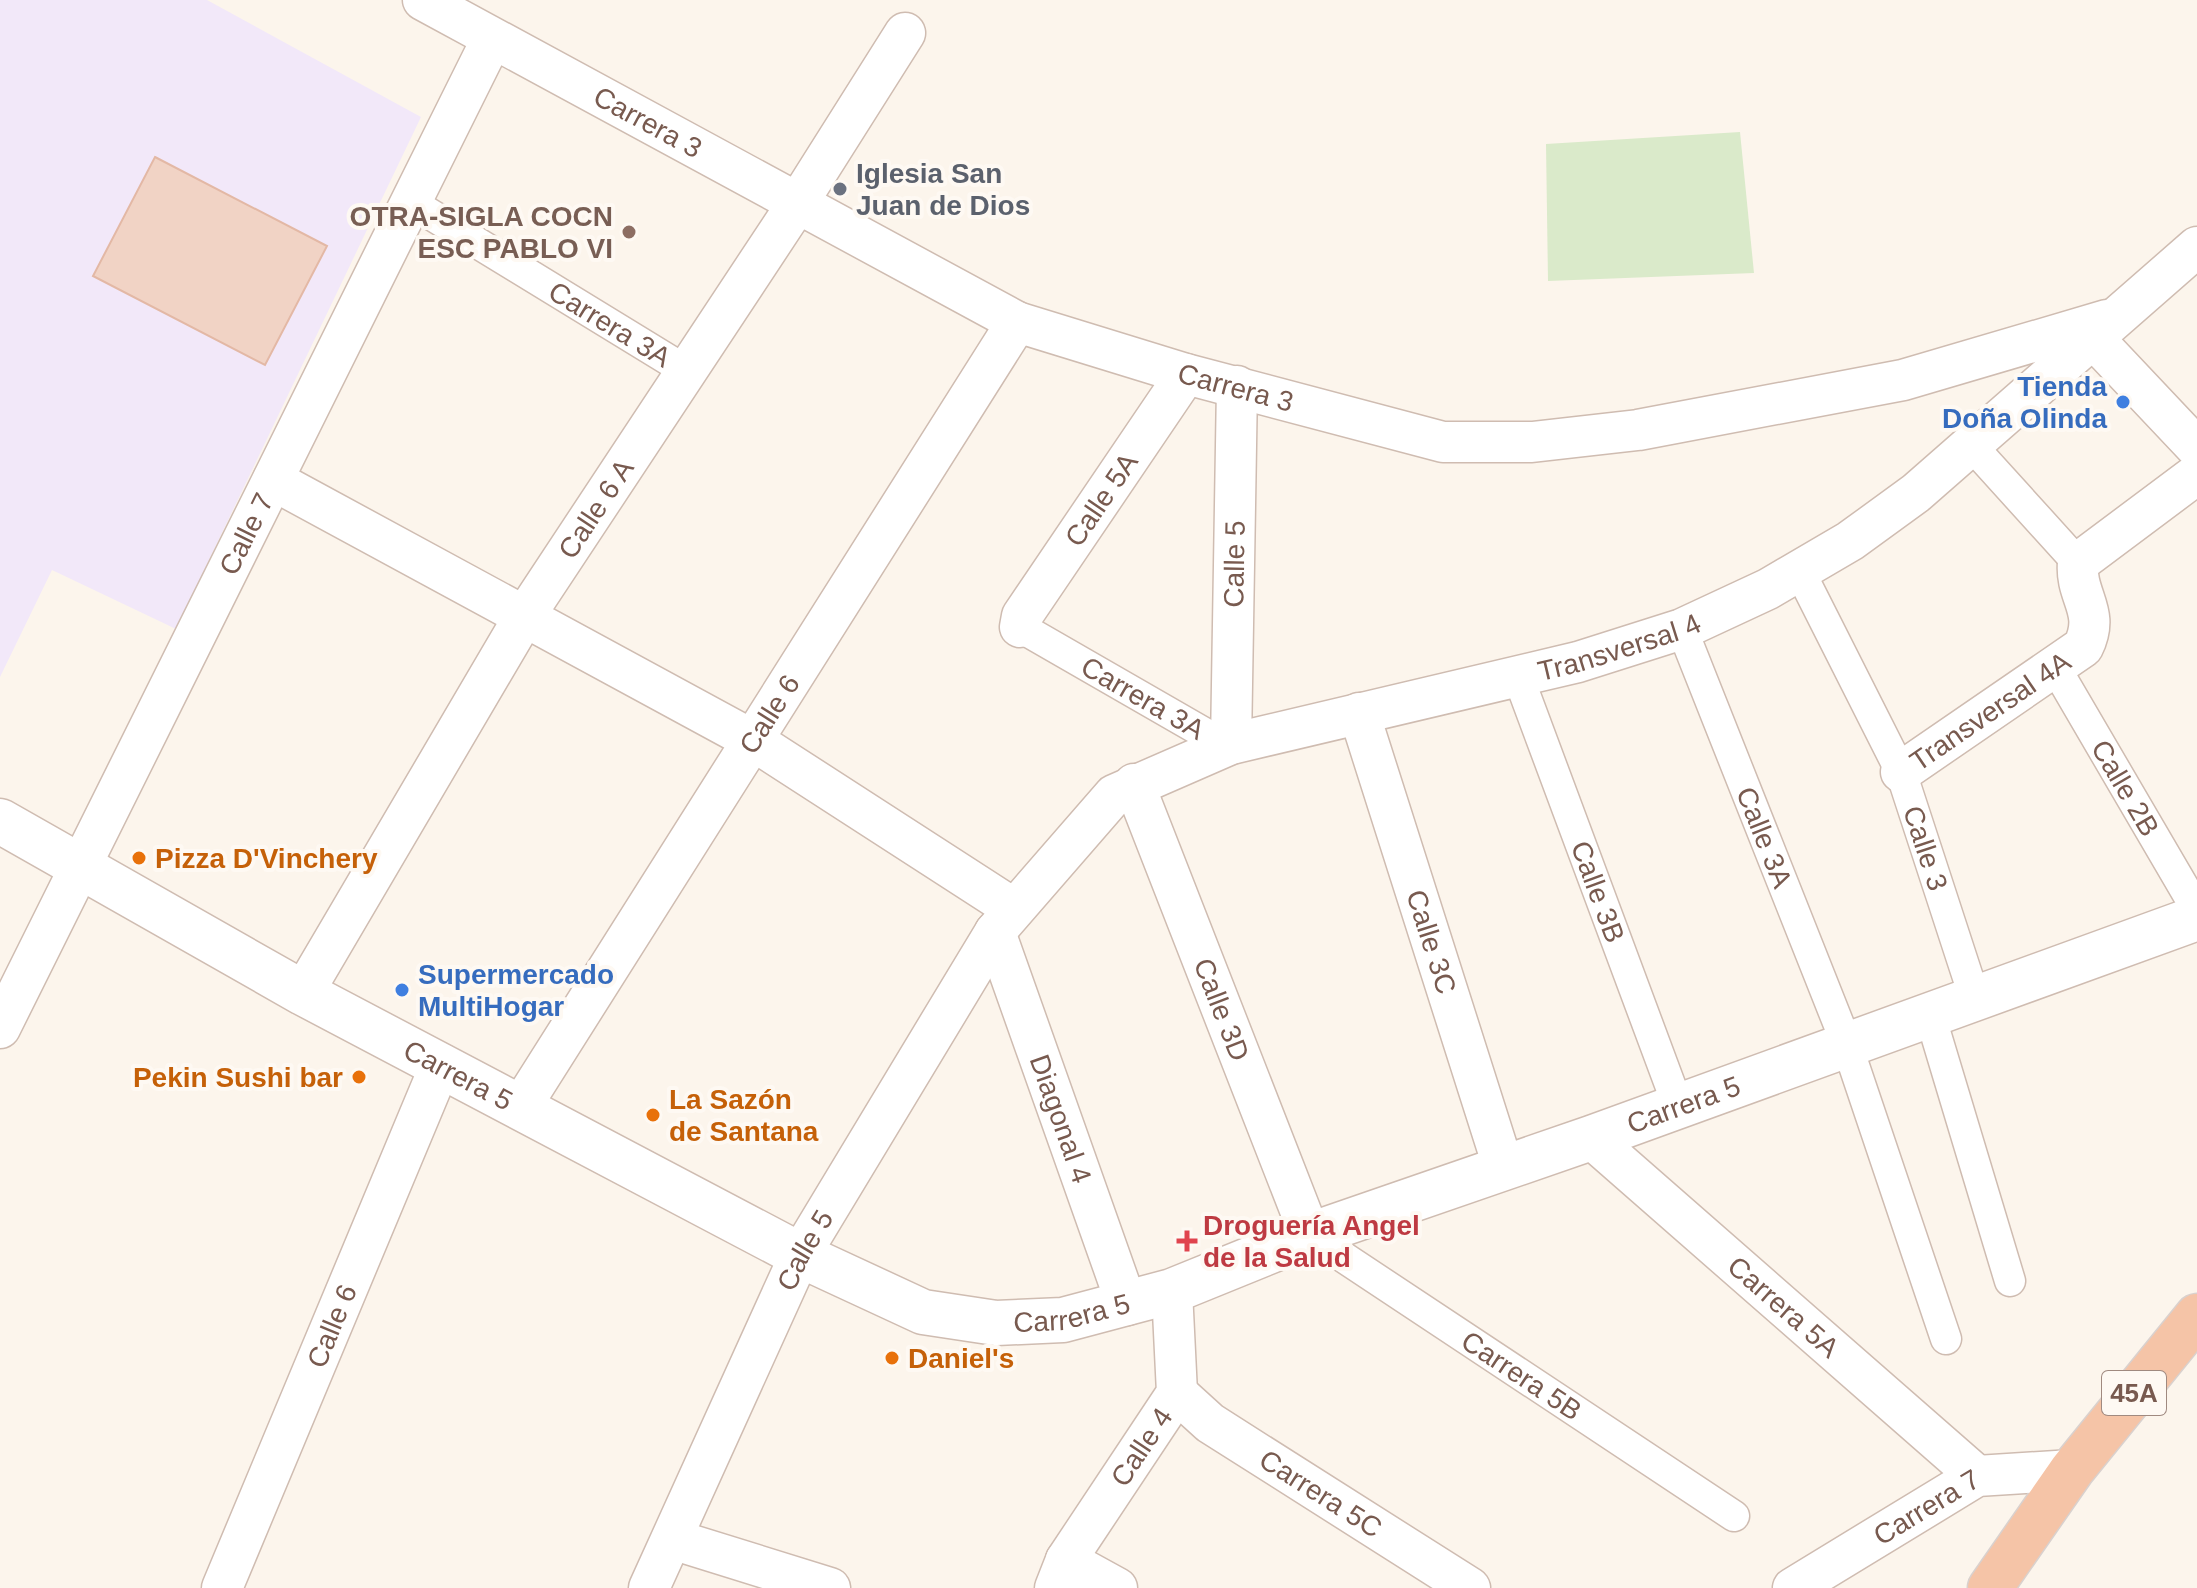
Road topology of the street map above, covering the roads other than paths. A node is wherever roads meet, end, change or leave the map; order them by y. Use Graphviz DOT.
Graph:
graph roads {
  1 [pos="423,0"];
  2 [pos="905,33"];
  3 [pos="492,39"];
  4 [pos="412,203"];
  5 [pos="797,204"];
  6 [pos="2193,257"];
  7 [pos="1017,322"];
  8 [pos="2106,328"];
  9 [pos="685,370"];
  10 [pos="1186,374"];
  11 [pos="1237,386"];
  12 [pos="1972,446"];
  13 [pos="2197,448"];
  14 [pos="2197,474"];
  15 [pos="273,480"];
  16 [pos="2078,563"];
  17 [pos="1800,572"];
  18 [pos="524,617"];
  19 [pos="1020,627"];
  20 [pos="1682,629"];
  21 [pos="2055,667"];
  22 [pos="1518,676"];
  23 [pos="1359,713"];
  24 [pos="754,741"];
  25 [pos="1228,744"];
  26 [pos="1901,772"];
  27 [pos="1134,784"];
  28 [pos="0,821"];
  29 [pos="81,868"];
  30 [pos="2197,910"];
  31 [pos="2197,918"];
  32 [pos="1004,920"];
  33 [pos="303,993"];
  34 [pos="1975,999"];
  35 [pos="1930,1015"];
  36 [pos="0,1028"];
  37 [pos="1847,1045"];
  38 [pos="441,1064"];
  39 [pos="1678,1106"];
  40 [pos="520,1108"];
  41 [pos="1591,1138"];
  42 [pos="1504,1169"];
  43 [pos="1310,1235"];
  44 [pos="800,1255"];
  45 [pos="2010,1281"];
  46 [pos="1172,1291"];
  47 [pos="1127,1305"];
  48 [pos="2197,1316"];
  49 [pos="1946,1339"];
  50 [pos="1177,1393"];
  51 [pos="2072,1470"];
  52 [pos="1977,1476"];
  53 [pos="1734,1516"];
  54 [pos="672,1539"];
  55 [pos="1061,1574"];
  56 [pos="222,1588"];
  57 [pos="649,1588"];
  58 [pos="830,1588"];
  59 [pos="1117,1588"];
  60 [pos="1470,1588"];
  61 [pos="1793,1588"];
  62 [pos="1990,1588"];
  1 -- 3 [label="street, Carrera 3"];
  2 -- 5 [label="street, Calle 6 A"];
  3 -- 4 [label="street, Calle 7"];
  3 -- 5 [label="street, Carrera 3"];
  4 -- 9 [label="street, Carrera 3A"];
  4 -- 15 [label="street, Calle 7"];
  5 -- 7 [label="street, Carrera 3"];
  5 -- 9 [label="street, Calle 6 A"];
  6 -- 8 [label="street, Transversal 4"];
  7 -- 10 [label="street, Carrera 3"];
  7 -- 24 [label="street, Calle 6"];
  8 -- 11 [label="street, Carrera 3"];
  8 -- 12 [label="street, Transversal 4"];
  8 -- 13 [label="street"];
  9 -- 18 [label="street, Calle 6 A"];
  10 -- 11 [label="street, Carrera 3"];
  10 -- 19 [label="street, Calle 5A"];
  11 -- 25 [label="street, Calle 5"];
  12 -- 16 [label="street"];
  12 -- 17 [label="street, Transversal 4"];
  14 -- 16 [label="street"];
  15 -- 18 [label="street"];
  15 -- 29 [label="street, Calle 7"];
  16 -- 21 [label="street, Transversal 4A"];
  17 -- 20 [label="street, Transversal 4"];
  17 -- 26 [label="street, Calle 3"];
  18 -- 24 [label="street"];
  18 -- 33 [label="street, Calle 6 A"];
  19 -- 25 [label="street, Carrera 3A"];
  20 -- 22 [label="street, Transversal 4"];
  20 -- 37 [label="street, Calle 3A"];
  21 -- 26 [label="street, Transversal 4A"];
  21 -- 30 [label="street, Calle 2B"];
  22 -- 23 [label="street, Transversal 4"];
  22 -- 39 [label="street, Calle 3B"];
  23 -- 25 [label="street, Transversal 4"];
  23 -- 42 [label="street, Calle 3C"];
  24 -- 32 [label="street"];
  24 -- 40 [label="street, Calle 6"];
  25 -- 27 [label="street, Transversal 4"];
  26 -- 34 [label="street, Calle 3"];
  27 -- 32 [label="street, Transversal 4"];
  27 -- 43 [label="street, Calle 3D"];
  28 -- 29 [label="street, Carrera 5"];
  29 -- 33 [label="street, Carrera 5"];
  29 -- 36 [label="street, Calle 7"];
  31 -- 34 [label="street, Carrera 5"];
  32 -- 44 [label="street, Calle 5"];
  32 -- 47 [label="street, Diagonal 4"];
  33 -- 38 [label="street, Carrera 5"];
  34 -- 35 [label="street, Carrera 5"];
  35 -- 37 [label="street, Carrera 5"];
  35 -- 45 [label="street"];
  37 -- 39 [label="street, Carrera 5"];
  37 -- 49 [label="street"];
  38 -- 40 [label="street, Carrera 5"];
  38 -- 56 [label="street, Calle 6"];
  39 -- 41 [label="street, Carrera 5"];
  40 -- 44 [label="street, Carrera 5"];
  41 -- 42 [label="street, Carrera 5"];
  41 -- 52 [label="street, Carrera 5A"];
  42 -- 43 [label="street, Carrera 5"];
  43 -- 46 [label="street, Carrera 5"];
  43 -- 53 [label="street, Carrera 5B"];
  44 -- 47 [label="street, Carrera 5"];
  44 -- 54 [label="street, Calle 5"];
  46 -- 47 [label="street, Carrera 5"];
  46 -- 50 [label="street, Calle 4"];
  48 -- 51 [label="highway, 45A"];
  50 -- 55 [label="street, Calle 4"];
  50 -- 60 [label="street, Carrera 5C"];
  51 -- 52 [label="street, Carrera 7"];
  51 -- 62 [label="highway, 45A"];
  52 -- 61 [label="street, Carrera 7"];
  54 -- 57 [label="street, Calle 5"];
  54 -- 58 [label="street"];
  55 -- 59 [label="street"];
}
